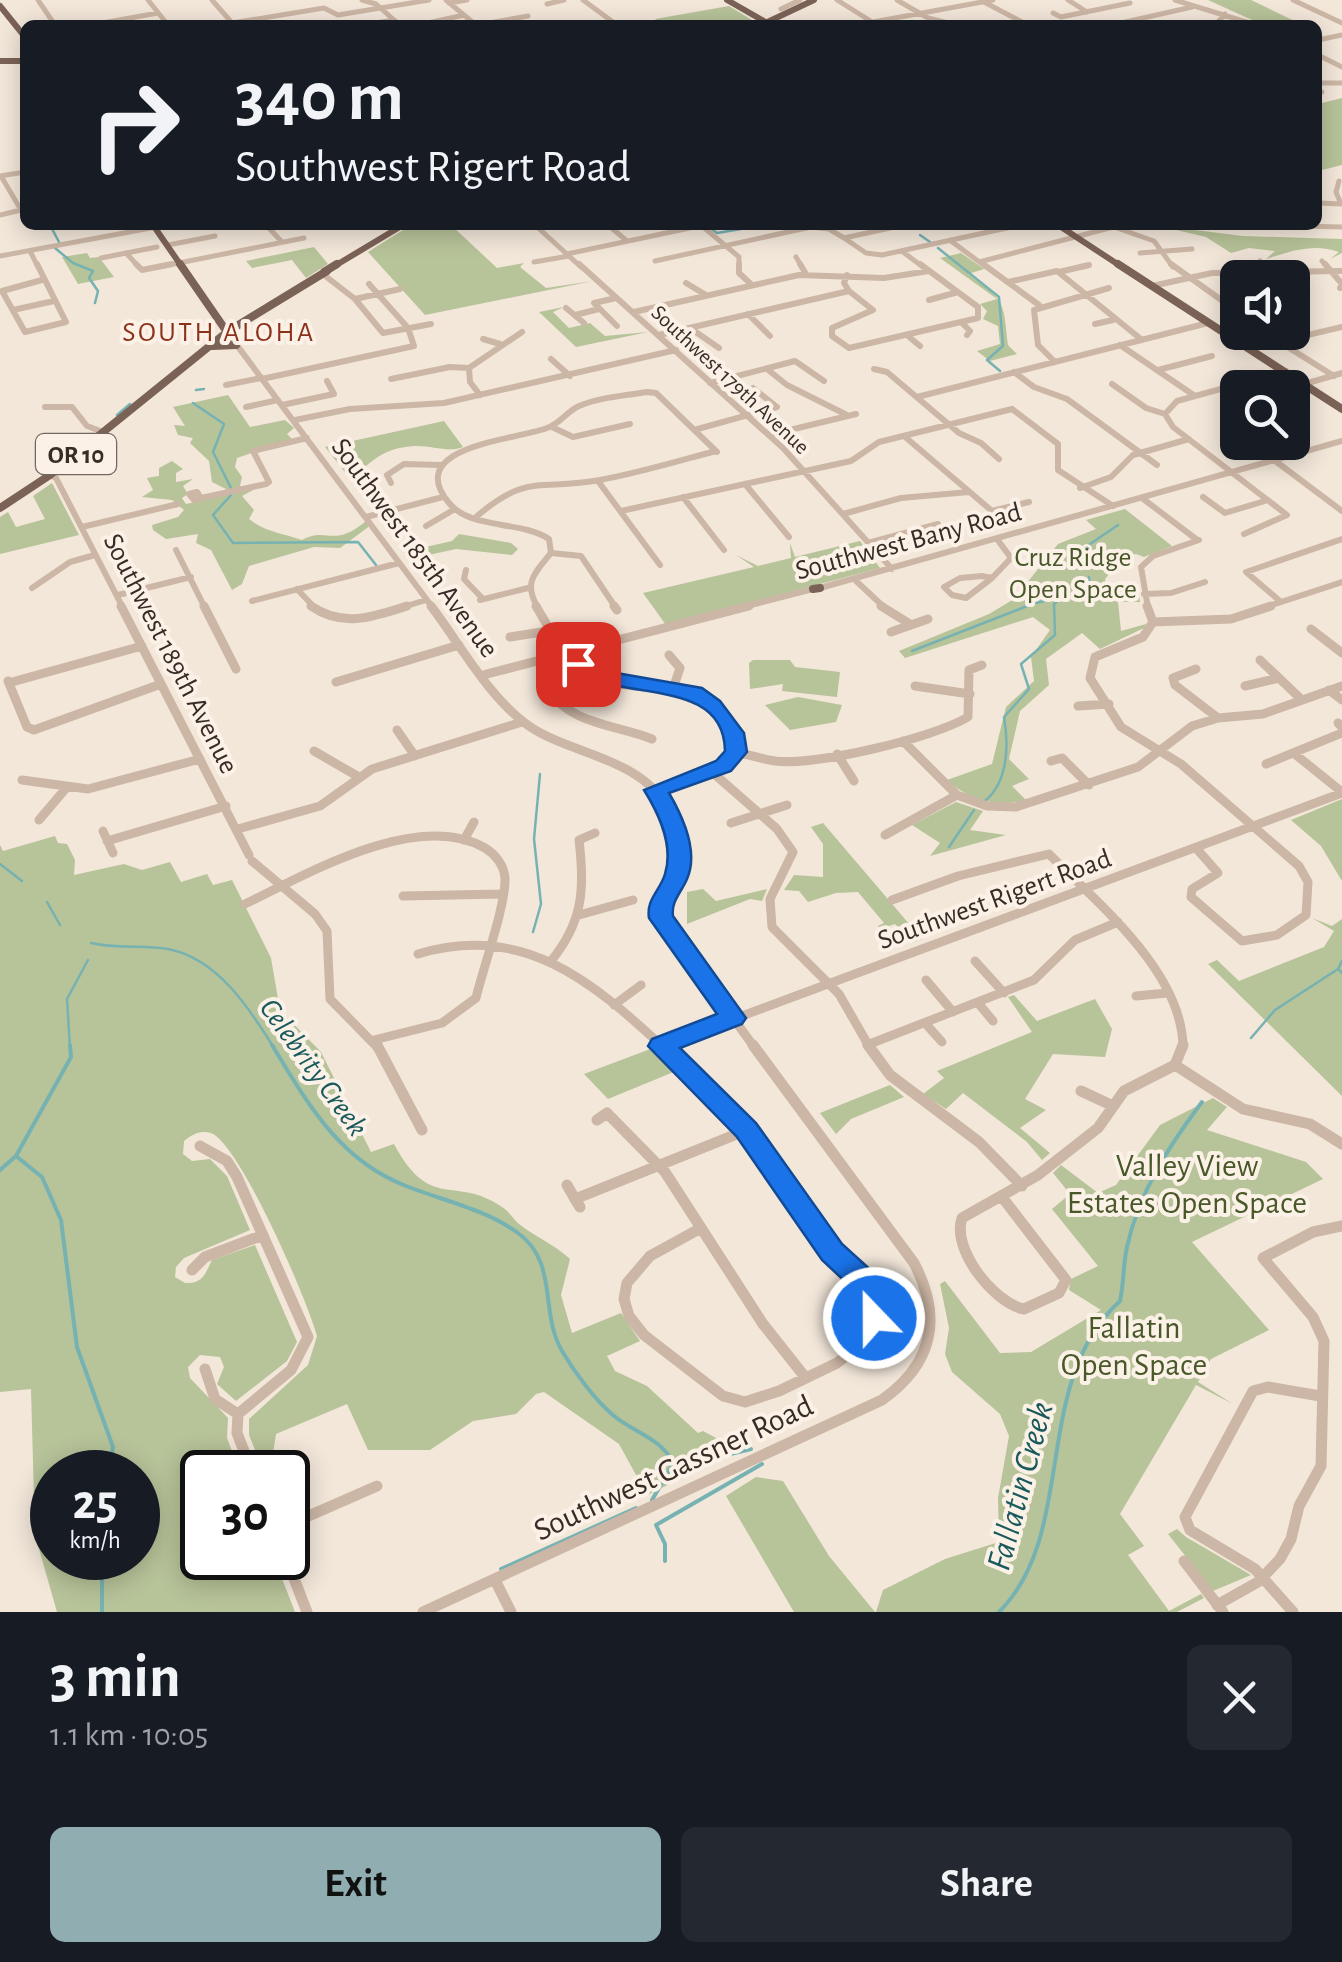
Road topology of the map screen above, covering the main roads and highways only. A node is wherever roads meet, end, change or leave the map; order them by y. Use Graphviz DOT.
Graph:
graph roads {
  1 [pos="726,0"];
  2 [pos="814,0"];
  3 [pos="799,2"];
  4 [pos="1,9"];
  5 [pos="752,14"];
  6 [pos="760,20"];
  7 [pos="772,20"];
  8 [pos="20,32"];
  9 [pos="157,230"];
  10 [pos="395,230"];
  11 [pos="1066,230"];
  12 [pos="219,321"];
  13 [pos="244,322"];
  14 [pos="227,332"];
  15 [pos="236,345"];
  16 [pos="208,348"];
  17 [pos="1342,409"];
  18 [pos="1,506"];
  1 -- 5 [label="main road"];
  2 -- 3 [label="main road"];
  3 -- 5 [label="main road"];
  3 -- 7 [label="main road"];
  4 -- 8 [label="main road"];
  5 -- 6 [label="main road"];
  9 -- 12 [label="main road, Southwest 185th Avenue"];
  10 -- 13 [label="main road, OR 10"];
  11 -- 17 [label="main road"];
  12 -- 13 [label="main road"];
  12 -- 14 [label="main road, Southwest 185th Avenue"];
  13 -- 14 [label="main road, OR 10"];
  14 -- 16 [label="main road, OR 10"];
  15 -- 16 [label="main road"];
  16 -- 18 [label="main road, OR 10"];
}
